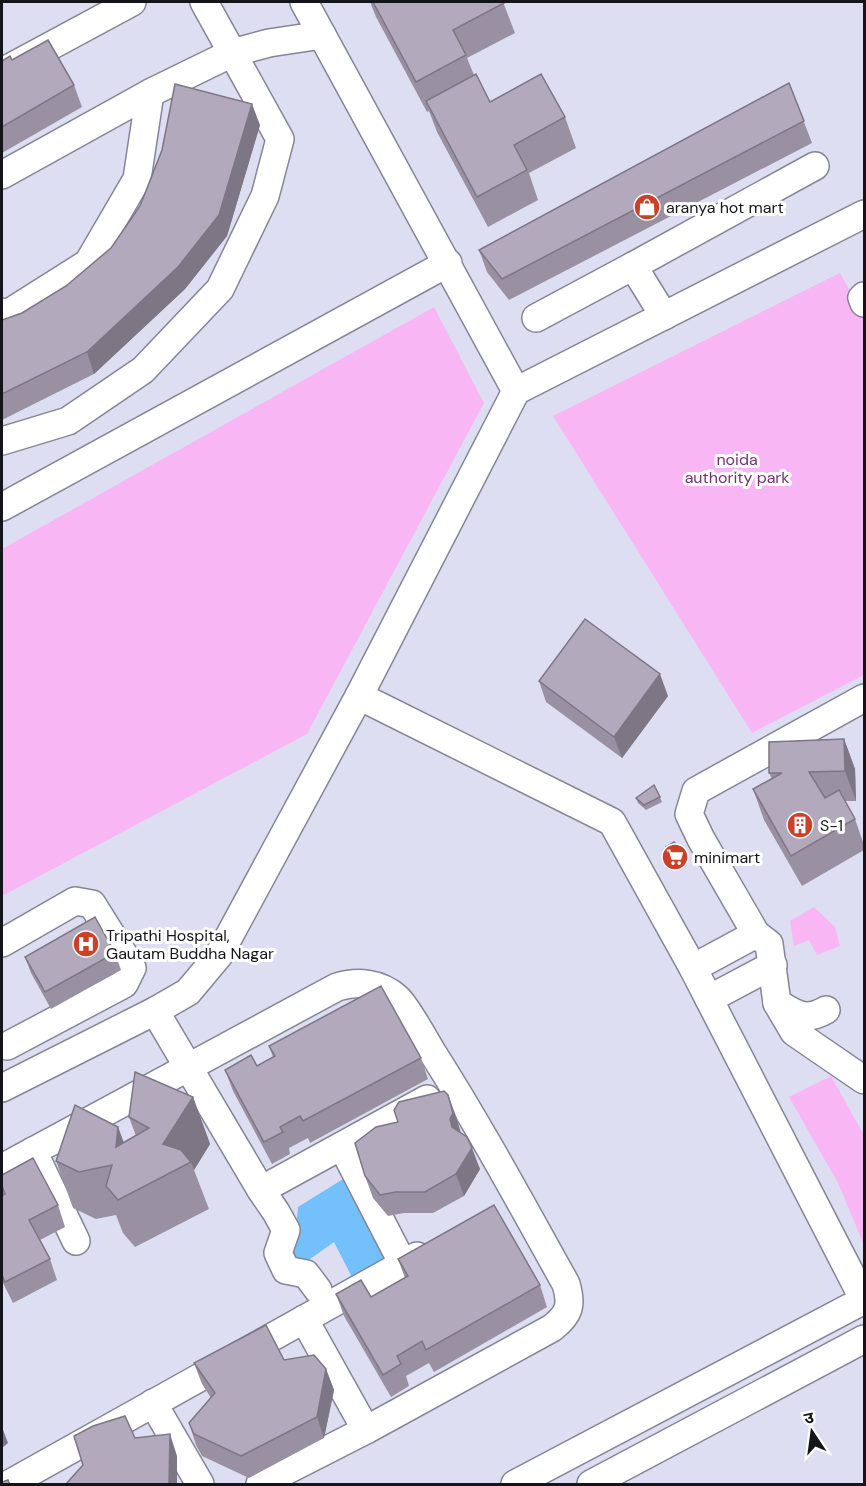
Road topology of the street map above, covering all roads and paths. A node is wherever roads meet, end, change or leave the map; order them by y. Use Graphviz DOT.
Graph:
graph roads {
  1 [pos="132,2"];
  2 [pos="204,2"];
  3 [pos="304,2"];
  4 [pos="322,35"];
  5 [pos="232,53"];
  6 [pos="2,72"];
  7 [pos="150,93"];
  8 [pos="815,166"];
  9 [pos="2,175"];
  10 [pos="864,214"];
  11 [pos="448,263"];
  12 [pos="633,266"];
  13 [pos="864,296"];
  14 [pos="864,303"];
  15 [pos="2,312"];
  16 [pos="664,316"];
  17 [pos="536,318"];
  18 [pos="516,391"];
  19 [pos="2,441"];
  20 [pos="2,507"];
  21 [pos="359,696"];
  22 [pos="864,698"];
  23 [pos="756,934"];
  24 [pos="2,943"];
  25 [pos="773,965"];
  26 [pos="693,968"];
  27 [pos="708,999"];
  28 [pos="777,1003"];
  29 [pos="826,1010"];
  30 [pos="155,1011"];
  31 [pos="4,1041"];
  32 [pos="188,1068"];
  33 [pos="864,1080"];
  34 [pos="12,1083"];
  35 [pos="453,1085"];
  36 [pos="342,1146"];
  37 [pos="33,1151"];
  38 [pos="2,1168"];
  39 [pos="261,1190"];
  40 [pos="76,1241"];
  41 [pos="442,1243"];
  42 [pos="403,1264"];
  43 [pos="318,1290"];
  44 [pos="864,1300"];
  45 [pos="304,1319"];
  46 [pos="863,1346"];
  47 [pos="153,1404"];
  48 [pos="366,1430"];
  49 [pos="38,1477"];
  50 [pos="9,1485"];
  51 [pos="200,1485"];
  52 [pos="260,1485"];
  53 [pos="515,1485"];
  54 [pos="591,1485"];
  1 -- 6 [label="street"];
  2 -- 5 [label="street"];
  3 -- 4 [label="street"];
  4 -- 5 [label="street"];
  4 -- 11 [label="street"];
  5 -- 7 [label="street"];
  5 -- 19 [label="street"];
  7 -- 9 [label="street"];
  7 -- 15 [label="street"];
  8 -- 12 [label="street"];
  10 -- 16 [label="street"];
  11 -- 18 [label="street"];
  11 -- 20 [label="street"];
  12 -- 16 [label="street"];
  12 -- 17 [label="street"];
  13 -- 14 [label="street"];
  16 -- 18 [label="street"];
  18 -- 21 [label="street"];
  21 -- 26 [label="street"];
  21 -- 30 [label="street"];
  22 -- 23 [label="street"];
  23 -- 25 [label="street"];
  23 -- 26 [label="street"];
  24 -- 31 [label="street"];
  25 -- 27 [label="street"];
  25 -- 28 [label="street"];
  26 -- 27 [label="street"];
  27 -- 44 [label="street"];
  28 -- 29 [label="street"];
  28 -- 33 [label="street"];
  30 -- 32 [label="street"];
  30 -- 34 [label="street"];
  31 -- 34 [label="street"];
  32 -- 35 [label="street"];
  32 -- 37 [label="street"];
  32 -- 39 [label="street"];
  35 -- 36 [label="street"];
  35 -- 48 [label="street"];
  36 -- 39 [label="street"];
  36 -- 42 [label="street"];
  37 -- 38 [label="street"];
  37 -- 40 [label="street"];
  39 -- 43 [label="street"];
  41 -- 42 [label="street"];
  42 -- 45 [label="street"];
  44 -- 53 [label="street"];
  45 -- 47 [label="street"];
  45 -- 48 [label="street"];
  46 -- 54 [label="street"];
  47 -- 49 [label="street"];
  47 -- 51 [label="street"];
  48 -- 52 [label="street"];
  49 -- 50 [label="street"];
}
